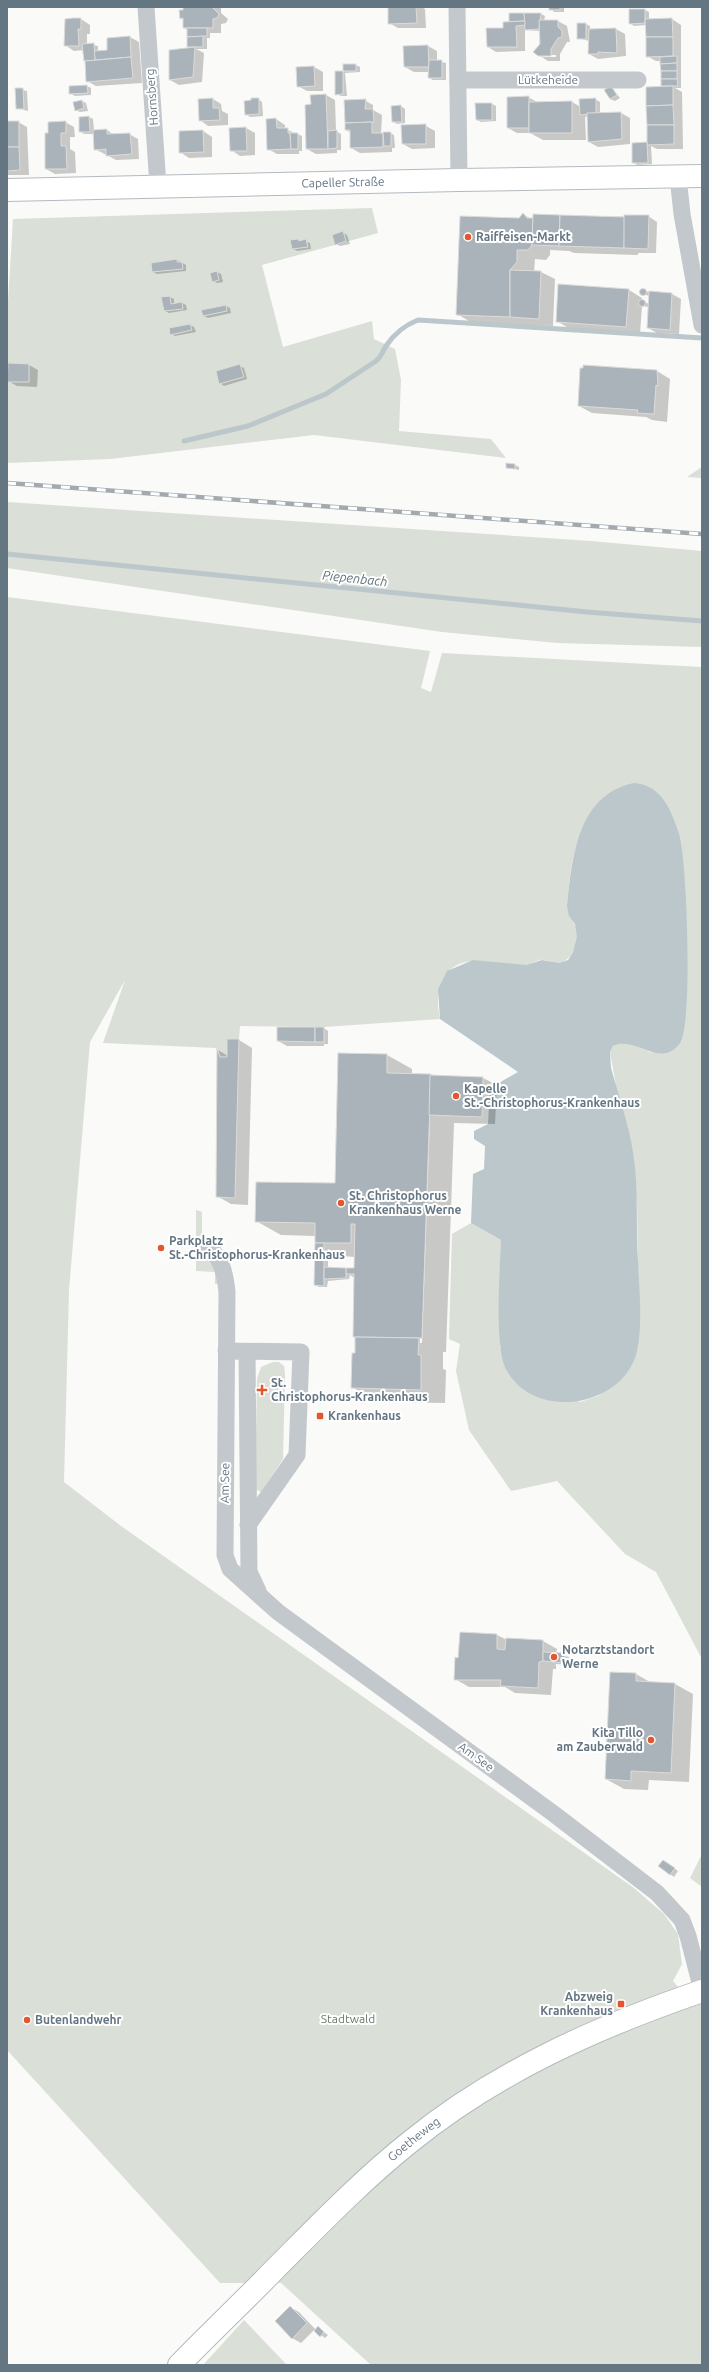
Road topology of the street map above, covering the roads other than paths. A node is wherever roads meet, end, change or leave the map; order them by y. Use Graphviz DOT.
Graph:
graph roads {
  1 [pos="146,7"];
  2 [pos="457,7"];
  3 [pos="458,80"];
  4 [pos="638,80"];
  5 [pos="702,176"];
  6 [pos="678,177"];
  7 [pos="459,180"];
  8 [pos="158,186"];
  9 [pos="7,190"];
  10 [pos="702,325"];
  11 [pos="209,1247"];
  12 [pos="226,1351"];
  13 [pos="247,1352"];
  14 [pos="248,1525"];
  15 [pos="264,1600"];
  16 [pos="682,1920"];
  17 [pos="702,1933"];
  18 [pos="702,1990"];
  19 [pos="179,2365"];
  1 -- 8 [label="street, Hornsberg"];
  2 -- 3 [label="street"];
  3 -- 4 [label="street, Lütkeheide"];
  3 -- 7 [label="street"];
  5 -- 6 [label="street, Capeller Straße"];
  6 -- 7 [label="street, Capeller Straße"];
  6 -- 10 [label="street"];
  7 -- 8 [label="street, Capeller Straße"];
  8 -- 9 [label="street, Capeller Straße"];
  11 -- 12 [label="street, Am See"];
  12 -- 13 [label="street"];
  12 -- 15 [label="street, Am See"];
  13 -- 14 [label="street, Am See"];
  13 -- 14 [label="street"];
  14 -- 15 [label="street, Am See"];
  15 -- 16 [label="street, Am See"];
  16 -- 17 [label="street, Am See"];
  16 -- 18 [label="street, Am See"];
  18 -- 19 [label="street, Goetheweg"];
}
